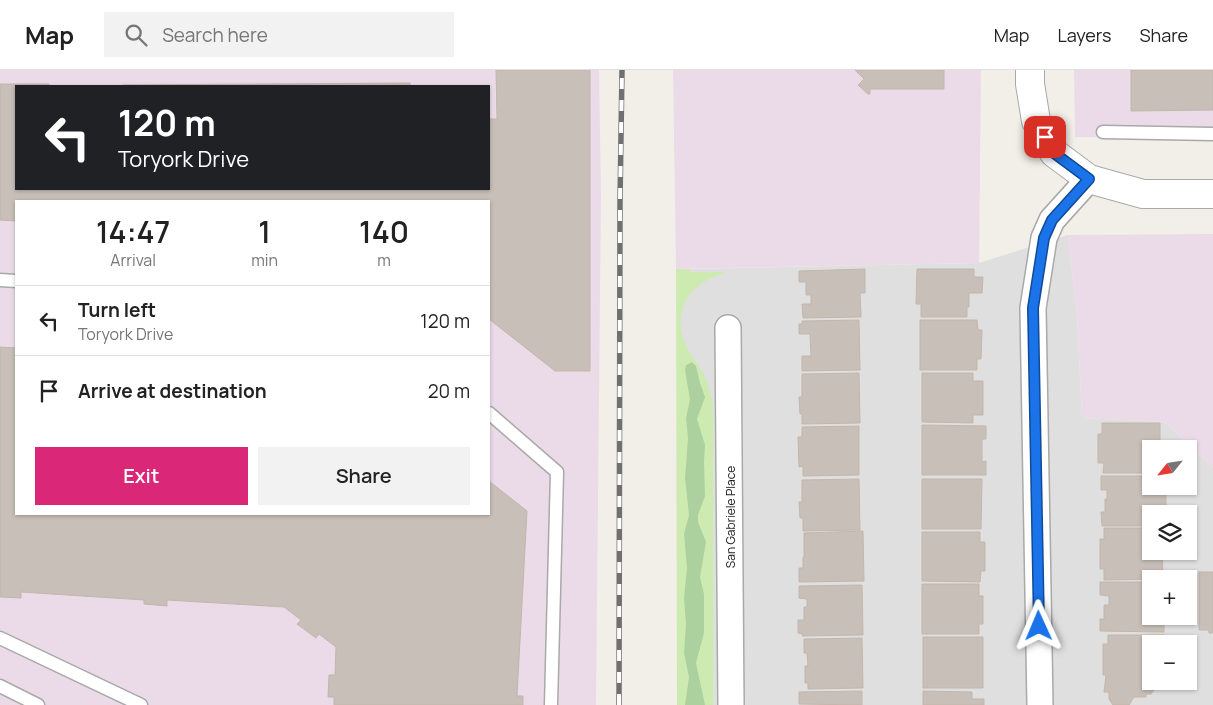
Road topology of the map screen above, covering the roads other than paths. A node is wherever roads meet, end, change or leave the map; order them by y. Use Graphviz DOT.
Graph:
graph roads {
  1 [pos="1030,70"];
  2 [pos="1103,132"];
  3 [pos="1213,134"];
  4 [pos="1089,179"];
  5 [pos="1213,194"];
  6 [pos="0,280"];
  7 [pos="15,281"];
  8 [pos="728,328"];
  9 [pos="490,414"];
  10 [pos="0,638"];
  11 [pos="0,686"];
  12 [pos="38,705"];
  13 [pos="141,705"];
  14 [pos="551,705"];
  15 [pos="731,705"];
  16 [pos="1040,705"];
  1 -- 4 [label="street"];
  2 -- 3 [label="lane"];
  4 -- 5 [label="street"];
  4 -- 16 [label="street"];
  6 -- 7 [label="lane"];
  8 -- 15 [label="street, San Gabriele Place"];
  9 -- 14 [label="lane"];
  10 -- 13 [label="lane"];
  11 -- 12 [label="lane"];
}
